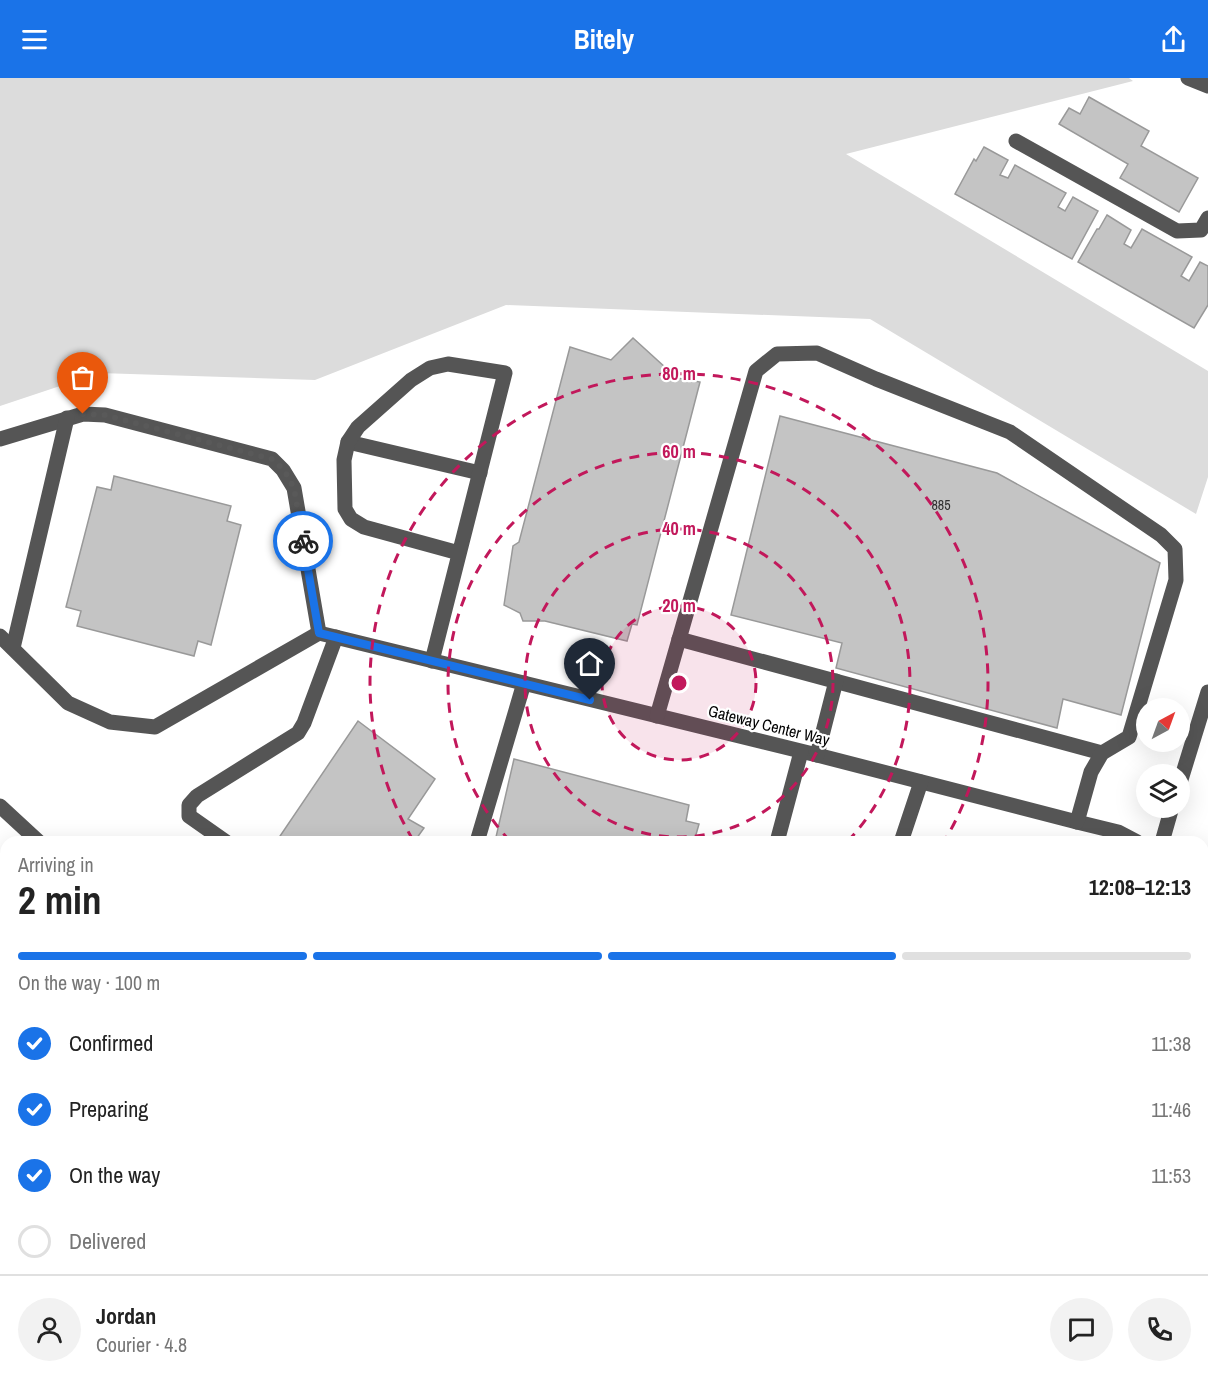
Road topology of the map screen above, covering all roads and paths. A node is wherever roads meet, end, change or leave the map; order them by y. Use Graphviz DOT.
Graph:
graph roads {
  1 [pos="1188,78"];
  2 [pos="1208,86"];
  3 [pos="1016,141"];
  4 [pos="1208,218"];
  5 [pos="67,418"];
  6 [pos="0,439"];
  7 [pos="348,442"];
  8 [pos="480,473"];
  9 [pos="459,553"];
  10 [pos="319,633"];
  11 [pos="0,636"];
  12 [pos="336,638"];
  13 [pos="680,639"];
  14 [pos="12,648"];
  15 [pos="432,661"];
  16 [pos="836,681"];
  17 [pos="524,683"];
  18 [pos="1208,692"];
  19 [pos="657,716"];
  20 [pos="801,752"];
  21 [pos="1102,753"];
  22 [pos="816,756"];
  23 [pos="1186,764"];
  24 [pos="921,782"];
  25 [pos="0,806"];
  26 [pos="1169,818"];
  27 [pos="1077,822"];
  28 [pos="32,836"];
  29 [pos="217,836"];
  30 [pos="479,836"];
  31 [pos="779,836"];
  32 [pos="903,836"];
  33 [pos="1126,836"];
  34 [pos="1164,836"];
  1 -- 2 [label="street"];
  3 -- 4 [label="street"];
  5 -- 6 [label="street"];
  5 -- 10 [label="street"];
  5 -- 14 [label="street"];
  7 -- 8 [label="street"];
  7 -- 8 [label="street"];
  7 -- 9 [label="street"];
  8 -- 9 [label="street"];
  9 -- 15 [label="street"];
  10 -- 12 [label="street, Gateway Center Way"];
  10 -- 14 [label="street"];
  11 -- 14 [label="street"];
  12 -- 15 [label="street, Gateway Center Way"];
  12 -- 29 [label="street"];
  13 -- 16 [label="street"];
  13 -- 19 [label="street"];
  13 -- 21 [label="street"];
  15 -- 17 [label="street, Gateway Center Way"];
  16 -- 21 [label="street"];
  16 -- 22 [label="street"];
  17 -- 19 [label="street, Gateway Center Way"];
  17 -- 30 [label="street"];
  18 -- 23 [label="street"];
  19 -- 20 [label="street, Gateway Center Way"];
  20 -- 22 [label="street, Gateway Center Way"];
  20 -- 31 [label="street"];
  21 -- 27 [label="street"];
  22 -- 24 [label="street, Gateway Center Way"];
  24 -- 27 [label="street, Gateway Center Way"];
  24 -- 32 [label="street"];
  25 -- 28 [label="street"];
  26 -- 34 [label="street"];
  27 -- 33 [label="street, Gateway Center Way"];
}
